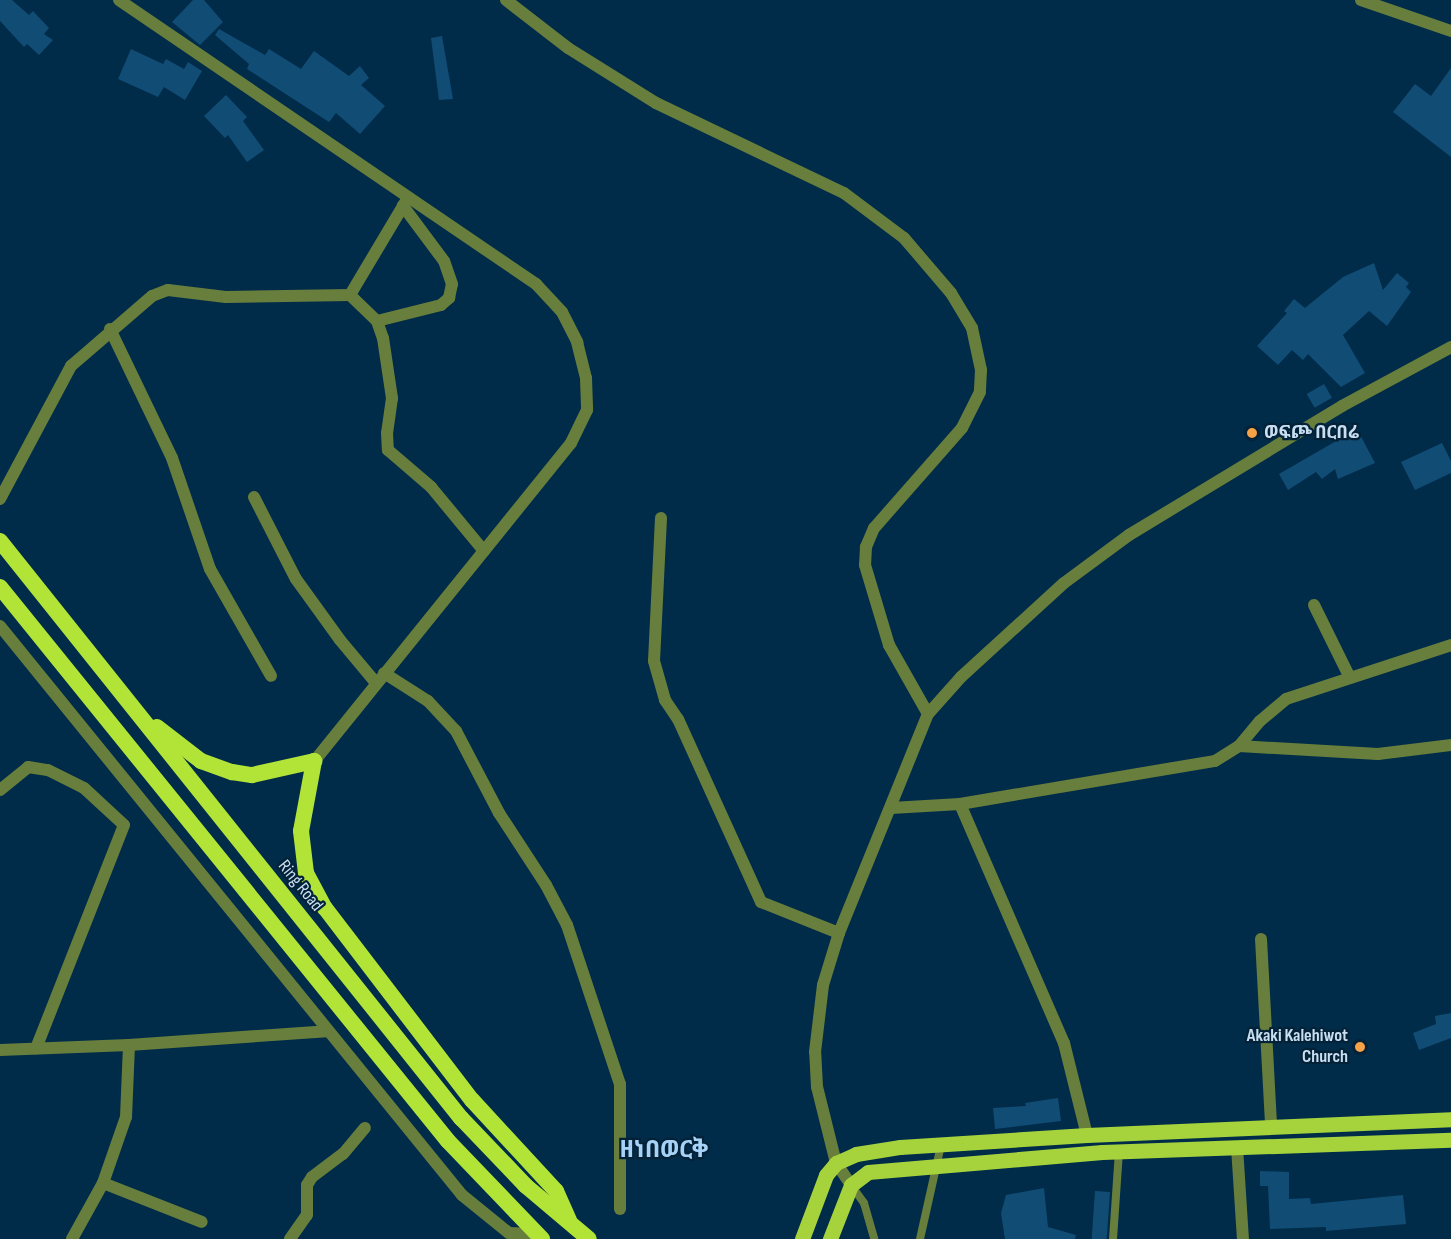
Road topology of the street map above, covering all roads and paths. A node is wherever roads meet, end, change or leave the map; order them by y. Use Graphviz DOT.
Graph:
graph roads {
  1 [pos="119,0"];
  2 [pos="506,0"];
  3 [pos="1361,0"];
  4 [pos="1451,31"];
  5 [pos="406,201"];
  6 [pos="350,295"];
  7 [pos="377,321"];
  8 [pos="110,329"];
  9 [pos="1451,347"];
  10 [pos="254,497"];
  11 [pos="0,499"];
  12 [pos="661,518"];
  13 [pos="0,540"];
  14 [pos="484,551"];
  15 [pos="0,587"];
  16 [pos="1314,604"];
  17 [pos="0,626"];
  18 [pos="1451,645"];
  19 [pos="271,676"];
  20 [pos="380,678"];
  21 [pos="1350,678"];
  22 [pos="122,696"];
  23 [pos="928,714"];
  24 [pos="1451,745"];
  25 [pos="1239,746"];
  26 [pos="314,760"];
  27 [pos="0,790"];
  28 [pos="960,804"];
  29 [pos="891,807"];
  30 [pos="839,933"];
  31 [pos="1261,939"];
  32 [pos="327,1030"];
  33 [pos="129,1045"];
  34 [pos="36,1048"];
  35 [pos="0,1050"];
  36 [pos="1451,1119"];
  37 [pos="1271,1125"];
  38 [pos="365,1128"];
  39 [pos="1087,1135"];
  40 [pos="1451,1140"];
  41 [pos="941,1145"];
  42 [pos="1237,1147"];
  43 [pos="1119,1151"];
  44 [pos="836,1163"];
  45 [pos="939,1165"];
  46 [pos="103,1183"];
  47 [pos="851,1185"];
  48 [pos="620,1209"];
  49 [pos="202,1222"];
  50 [pos="571,1225"];
  51 [pos="539,1237"];
  52 [pos="72,1239"];
  53 [pos="290,1239"];
  54 [pos="589,1239"];
  55 [pos="802,1239"];
  56 [pos="830,1239"];
  57 [pos="874,1239"];
  58 [pos="920,1239"];
  59 [pos="1113,1239"];
  60 [pos="1243,1239"];
  1 -- 5 [label="street"];
  2 -- 23 [label="street"];
  3 -- 4 [label="street"];
  5 -- 6 [label="street"];
  5 -- 7 [label="street"];
  5 -- 14 [label="street"];
  6 -- 7 [label="street"];
  6 -- 8 [label="street"];
  7 -- 14 [label="street"];
  8 -- 11 [label="street"];
  8 -- 19 [label="street"];
  9 -- 23 [label="street"];
  10 -- 20 [label="street"];
  12 -- 30 [label="street"];
  13 -- 22 [label="highway, Ring Road"];
  14 -- 20 [label="street"];
  15 -- 51 [label="highway"];
  16 -- 21 [label="street"];
  17 -- 32 [label="street"];
  18 -- 21 [label="street"];
  20 -- 26 [label="street"];
  20 -- 48 [label="street"];
  21 -- 25 [label="street"];
  22 -- 26 [label="highway"];
  22 -- 50 [label="highway, Ring Road"];
  23 -- 29 [label="street"];
  24 -- 25 [label="street"];
  25 -- 28 [label="street"];
  26 -- 50 [label="highway"];
  27 -- 34 [label="street"];
  28 -- 29 [label="street"];
  28 -- 39 [label="street"];
  29 -- 30 [label="street"];
  30 -- 44 [label="street"];
  31 -- 37 [label="street"];
  32 -- 33 [label="street"];
  32 -- 51 [label="street"];
  33 -- 34 [label="street"];
  33 -- 46 [label="street"];
  34 -- 35 [label="street"];
  36 -- 37 [label="main road"];
  37 -- 39 [label="main road"];
  38 -- 53 [label="street"];
  39 -- 41 [label="main road"];
  40 -- 42 [label="main road"];
  41 -- 44 [label="main road"];
  41 -- 45 [label="lane"];
  42 -- 43 [label="main road"];
  42 -- 60 [label="street"];
  43 -- 45 [label="main road"];
  43 -- 59 [label="lane"];
  44 -- 47 [label="street"];
  44 -- 55 [label="main road"];
  45 -- 47 [label="main road"];
  45 -- 58 [label="lane"];
  46 -- 49 [label="street"];
  46 -- 52 [label="street"];
  47 -- 56 [label="main road"];
  47 -- 57 [label="lane"];
  50 -- 54 [label="highway, Ring Road"];
}
